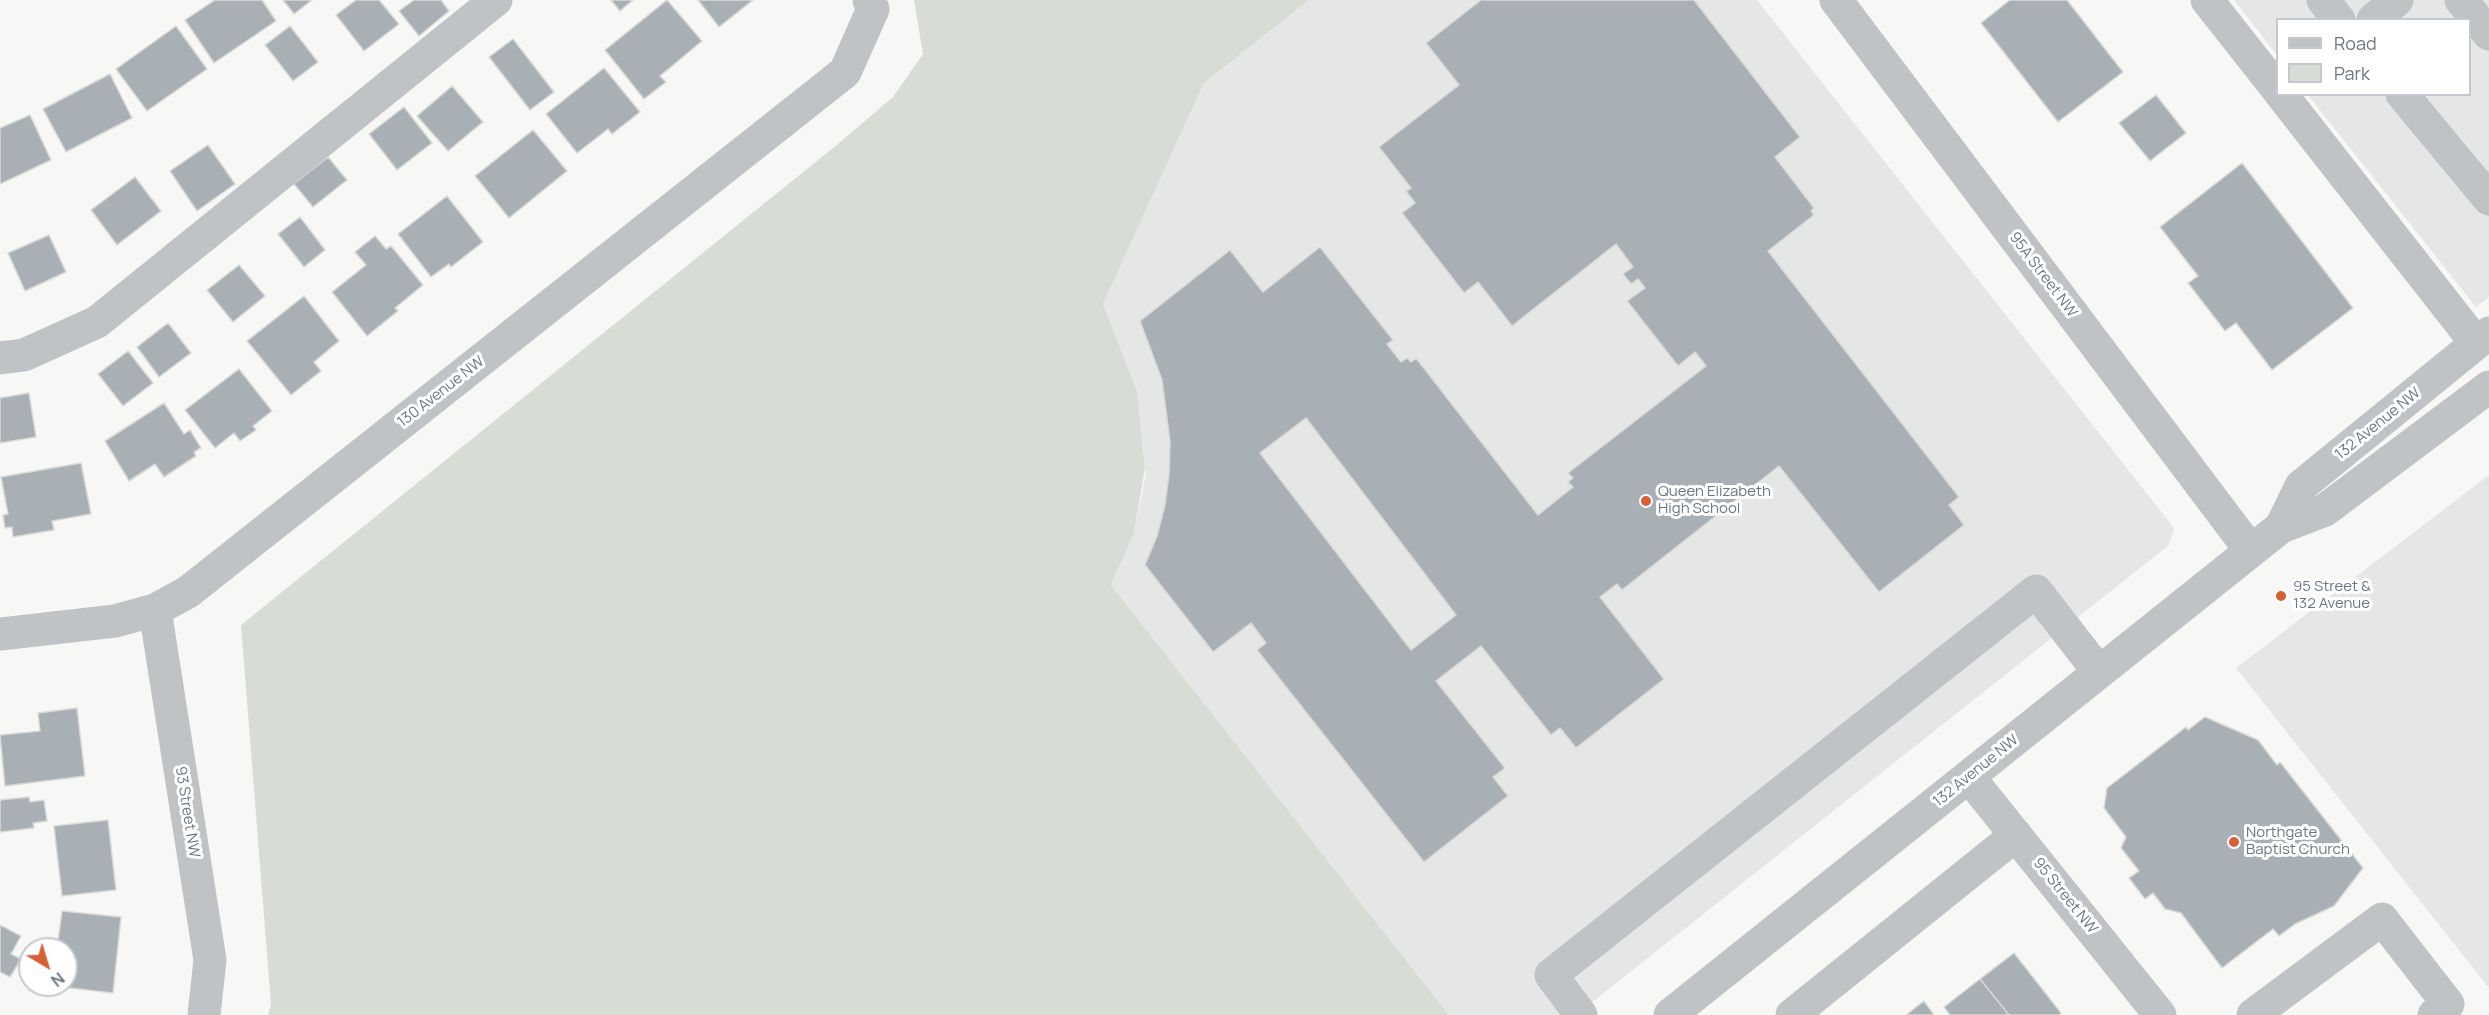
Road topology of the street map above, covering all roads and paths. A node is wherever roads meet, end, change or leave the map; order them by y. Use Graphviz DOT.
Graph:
graph roads {
  1 [pos="496,0"];
  2 [pos="869,0"];
  3 [pos="1836,0"];
  4 [pos="2207,0"];
  5 [pos="2322,0"];
  6 [pos="2397,0"];
  7 [pos="2461,0"];
  8 [pos="2337,18"];
  9 [pos="2375,18"];
  10 [pos="2489,34"];
  11 [pos="2276,89"];
  12 [pos="2283,96"];
  13 [pos="2404,96"];
  14 [pos="2489,199"];
  15 [pos="2483,338"];
  16 [pos="0,358"];
  17 [pos="2489,387"];
  18 [pos="2281,527"];
  19 [pos="2251,551"];
  20 [pos="155,610"];
  21 [pos="0,634"];
  22 [pos="2100,672"];
  23 [pos="1969,777"];
  24 [pos="2016,835"];
  25 [pos="204,1015"];
  26 [pos="1581,1015"];
  27 [pos="1670,1015"];
  28 [pos="1792,1015"];
  29 [pos="2160,1015"];
  30 [pos="2253,1015"];
  31 [pos="2434,1015"];
  1 -- 16 [label="street"];
  2 -- 20 [label="street, 130 Avenue NW"];
  3 -- 19 [label="street, 95A Street NW"];
  4 -- 11 [label="street"];
  5 -- 8 [label="street"];
  6 -- 9 [label="street"];
  7 -- 10 [label="street"];
  12 -- 15 [label="street"];
  13 -- 14 [label="street"];
  15 -- 18 [label="street, 132 Avenue NW"];
  17 -- 18 [label="street, 132 Avenue NW"];
  18 -- 19 [label="street, 132 Avenue NW"];
  19 -- 22 [label="street, 132 Avenue NW"];
  20 -- 21 [label="street, 130 Avenue NW"];
  20 -- 25 [label="street, 93 Street NW"];
  22 -- 23 [label="street, 132 Avenue NW"];
  22 -- 26 [label="street"];
  23 -- 24 [label="street, 95 Street NW"];
  23 -- 27 [label="street, 132 Avenue NW"];
  24 -- 28 [label="street"];
  24 -- 29 [label="street, 95 Street NW"];
  30 -- 31 [label="street"];
}
